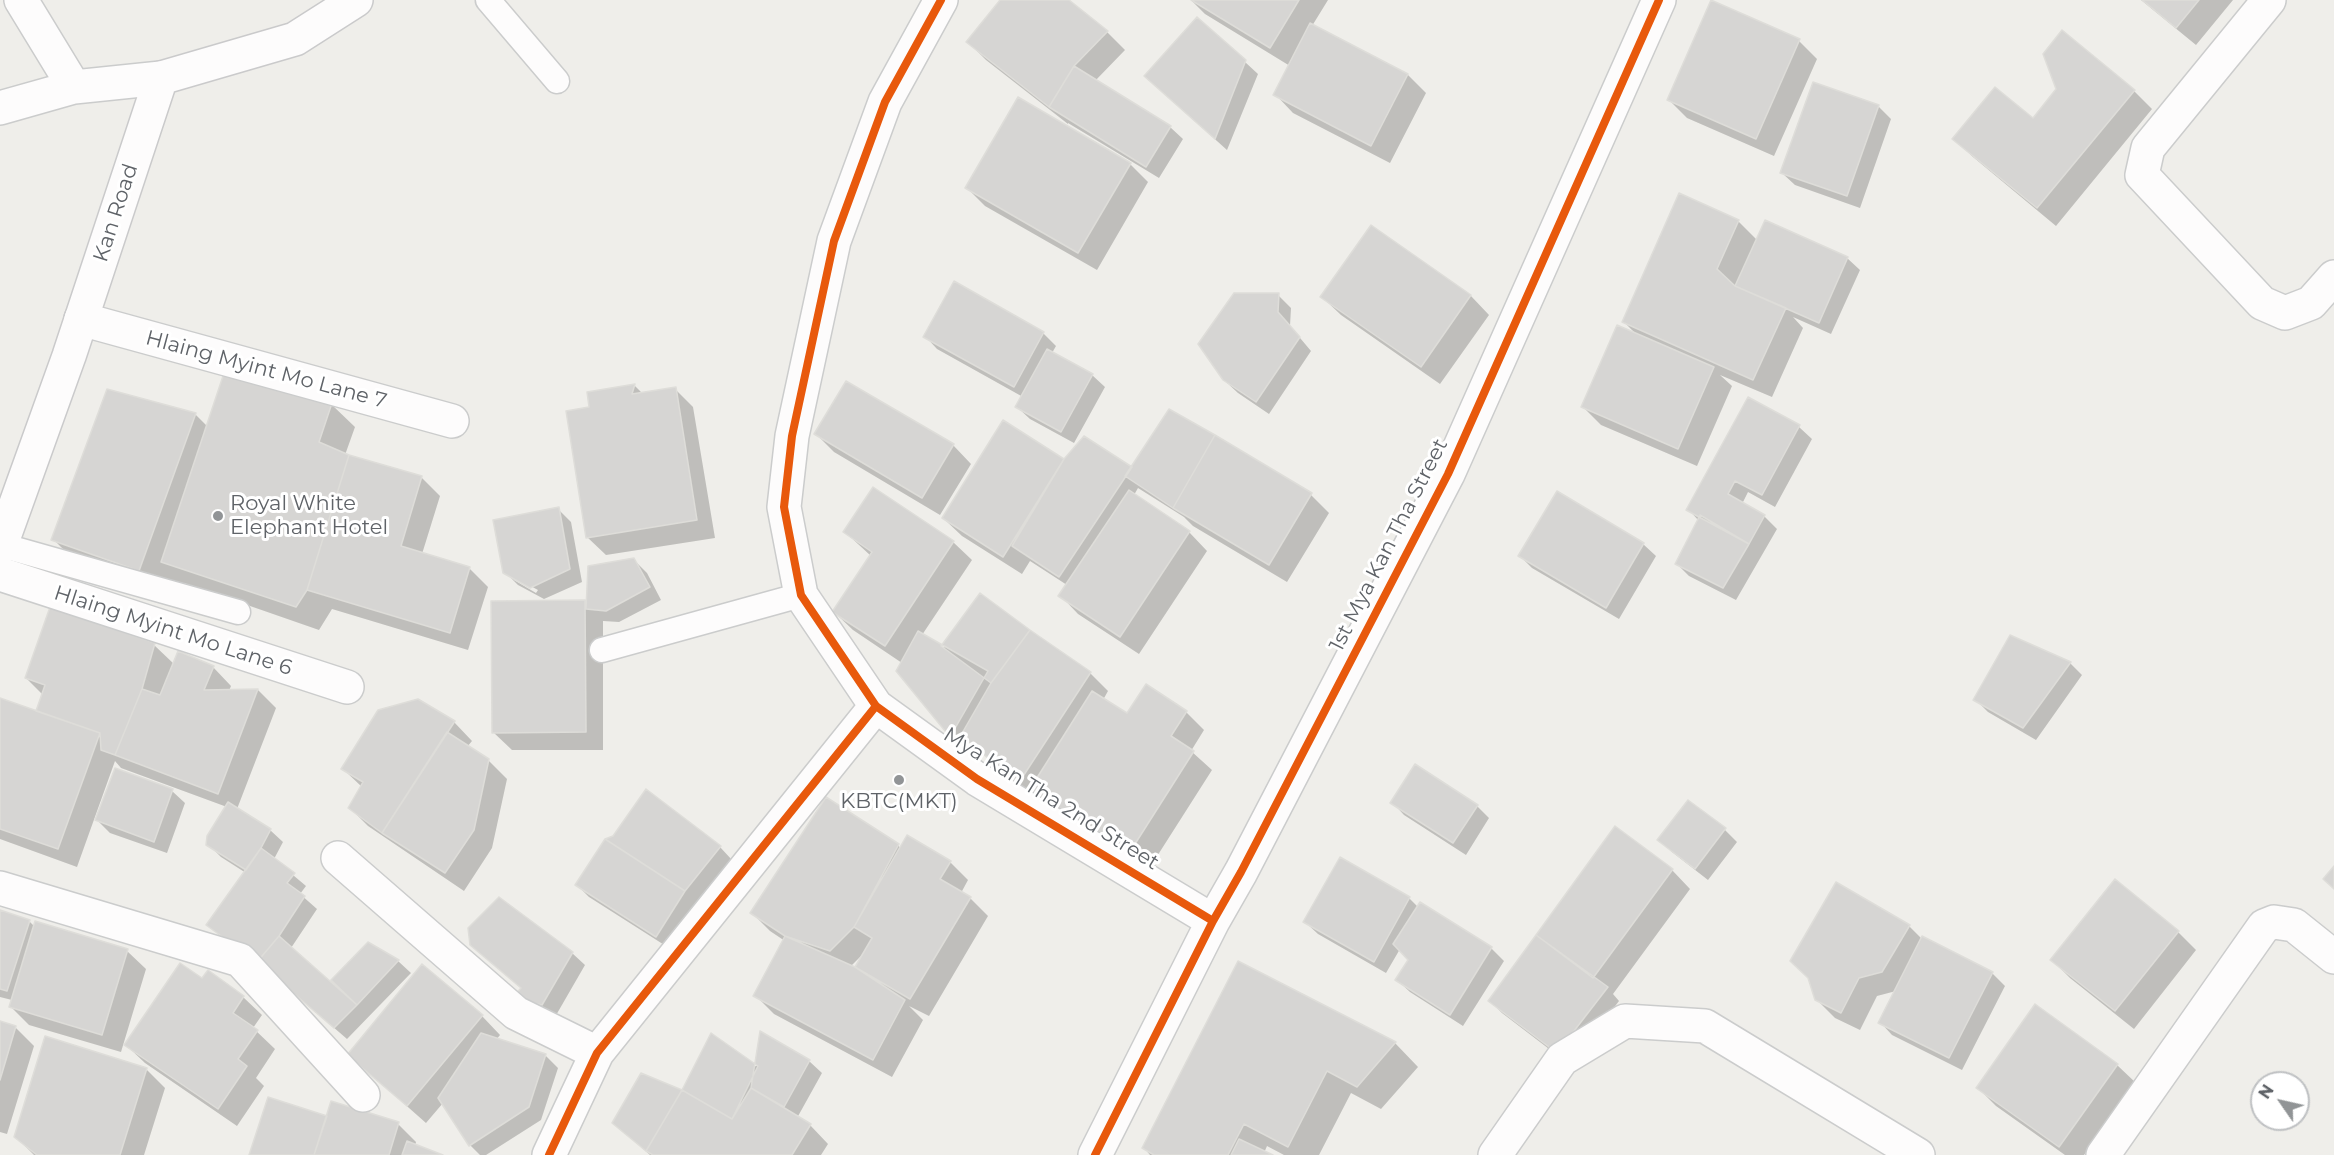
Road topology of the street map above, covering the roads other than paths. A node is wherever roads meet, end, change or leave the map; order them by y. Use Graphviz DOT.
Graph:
graph roads {
  1 [pos="21,0"];
  2 [pos="356,0"];
  3 [pos="488,0"];
  4 [pos="941,0"];
  5 [pos="1659,0"];
  6 [pos="2269,0"];
  7 [pos="161,78"];
  8 [pos="557,81"];
  9 [pos="74,87"];
  10 [pos="0,108"];
  11 [pos="2334,277"];
  12 [pos="81,319"];
  13 [pos="452,421"];
  14 [pos="0,556"];
  15 [pos="801,595"];
  16 [pos="238,612"];
  17 [pos="602,650"];
  18 [pos="346,687"];
  19 [pos="876,706"];
  20 [pos="338,858"];
  21 [pos="0,888"];
  22 [pos="1213,921"];
  23 [pos="2334,957"];
  24 [pos="597,1053"];
  25 [pos="363,1095"];
  26 [pos="549,1155"];
  27 [pos="1095,1155"];
  28 [pos="1495,1155"];
  29 [pos="1918,1155"];
  30 [pos="2103,1155"];
  1 -- 9 [label="street"];
  2 -- 7 [label="street"];
  3 -- 8 [label="lane"];
  4 -- 15 [label="street, Mya Kan Tha 2nd Street"];
  5 -- 22 [label="street, 1st Mya Kan Tha Street"];
  6 -- 11 [label="street"];
  7 -- 9 [label="street"];
  7 -- 12 [label="street, Kan Road"];
  9 -- 10 [label="street"];
  12 -- 13 [label="street, Hlaing Myint Mo Lane 7"];
  12 -- 14 [label="street, Kan Road"];
  14 -- 16 [label="lane"];
  14 -- 18 [label="street, Hlaing Myint Mo Lane 6"];
  15 -- 17 [label="lane"];
  15 -- 19 [label="street, Mya Kan Tha 2nd Street"];
  19 -- 22 [label="street, Mya Kan Tha 2nd Street"];
  19 -- 24 [label="street"];
  20 -- 24 [label="street"];
  21 -- 25 [label="street"];
  22 -- 27 [label="street, 1st Mya Kan Tha Street"];
  23 -- 30 [label="street"];
  24 -- 26 [label="street"];
  28 -- 29 [label="street"];
}
